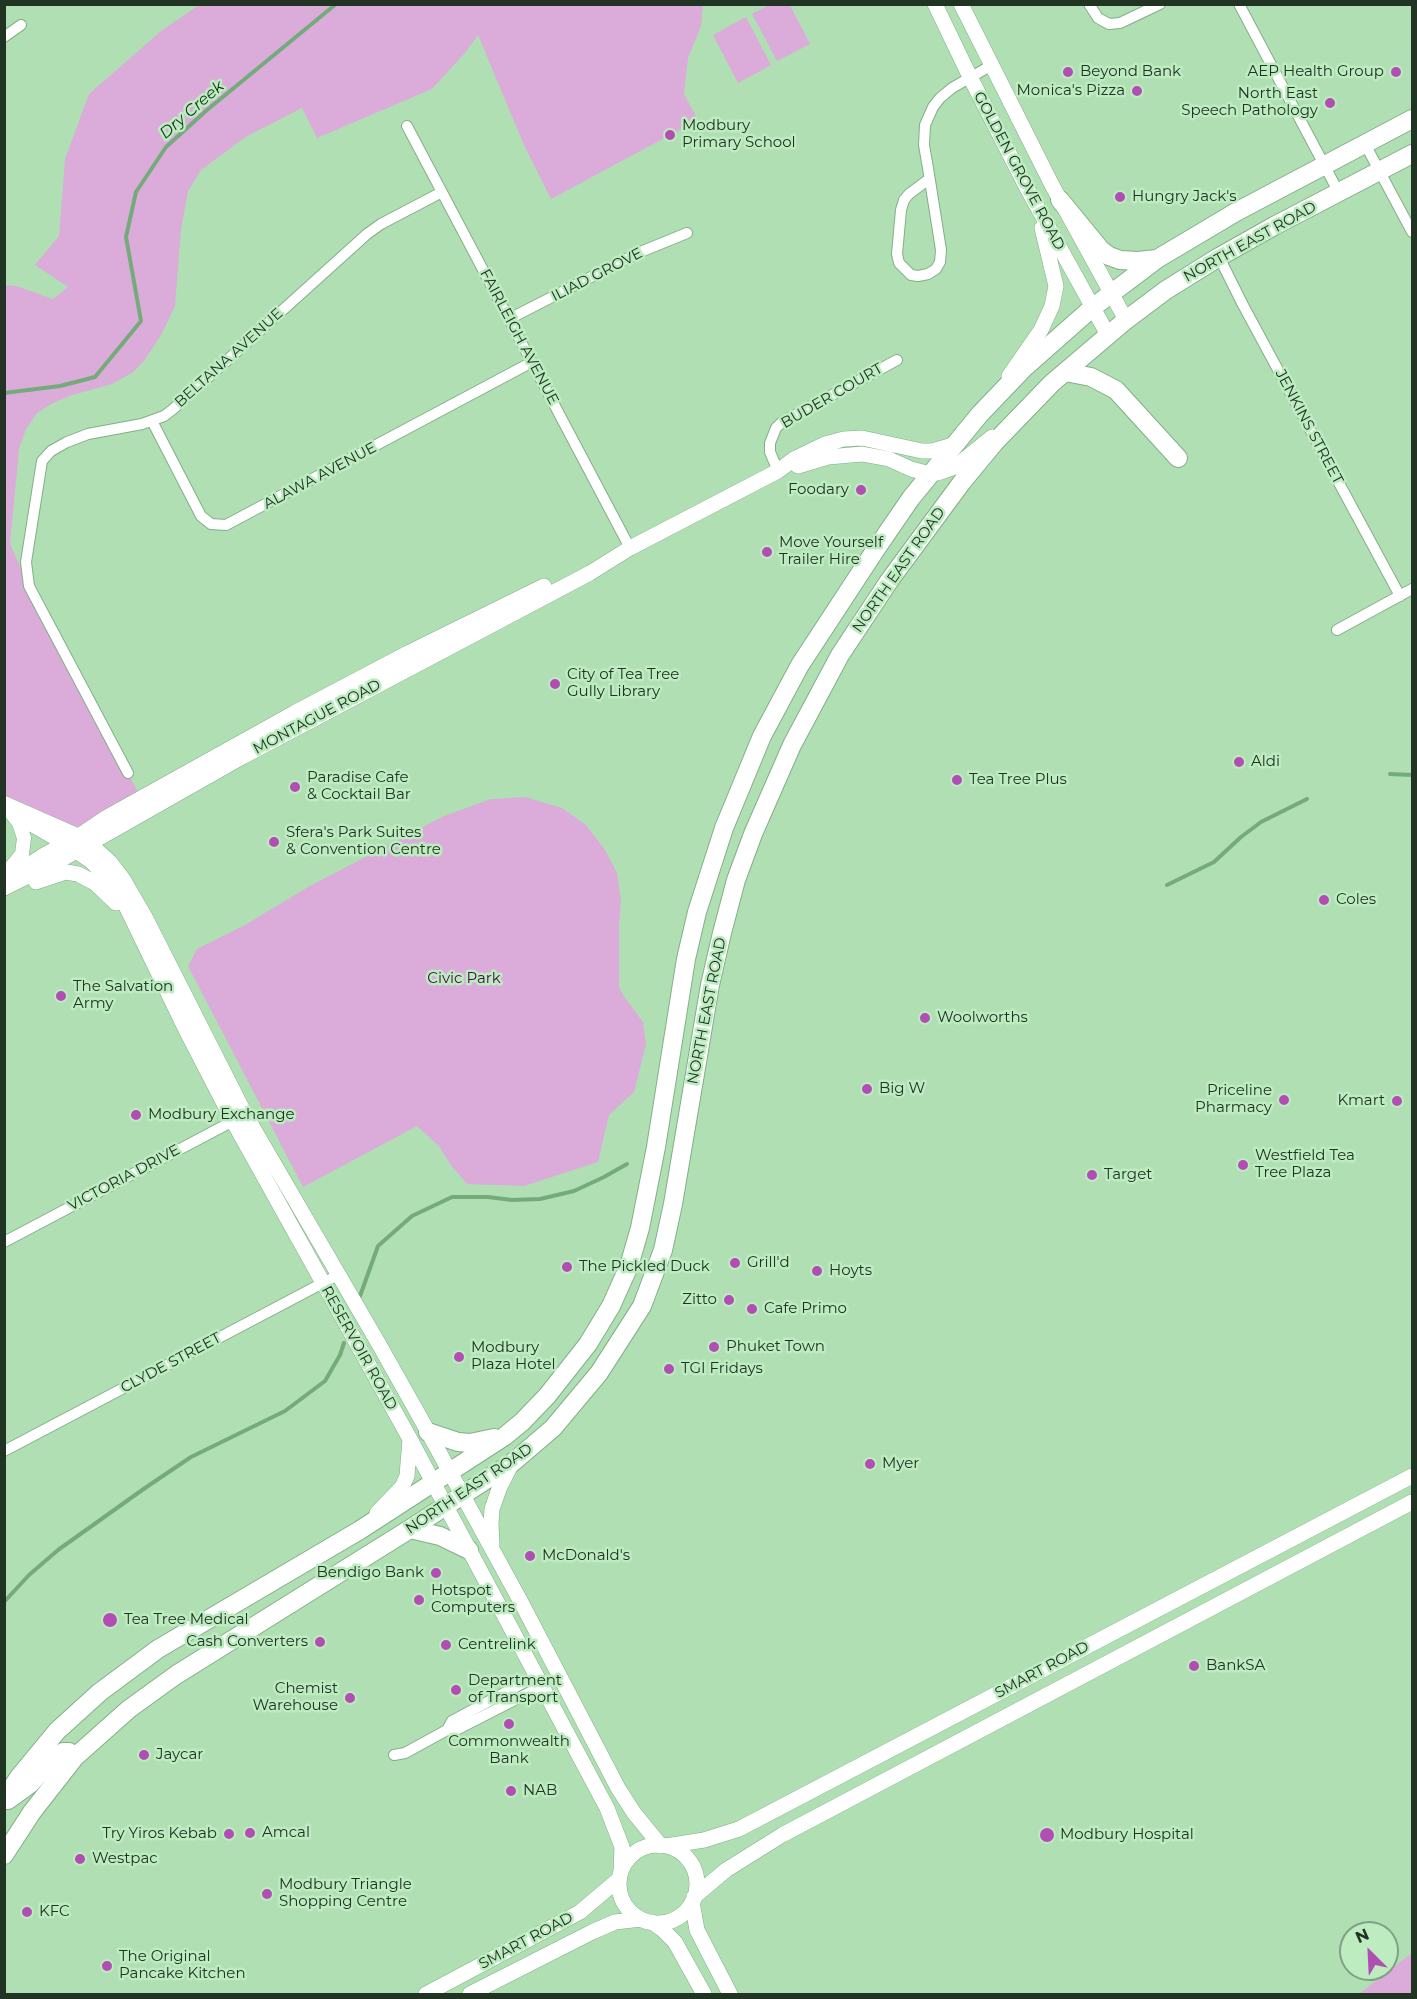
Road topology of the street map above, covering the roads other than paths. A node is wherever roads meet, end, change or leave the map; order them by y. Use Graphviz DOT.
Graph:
graph roads {
  1 [pos="935,4"];
  2 [pos="961,4"];
  3 [pos="1089,4"];
  4 [pos="1160,4"];
  5 [pos="1239,4"];
  6 [pos="21,25"];
  7 [pos="4,37"];
  8 [pos="992,65"];
  9 [pos="970,77"];
  10 [pos="1413,119"];
  11 [pos="407,126"];
  12 [pos="1365,144"];
  13 [pos="1413,154"];
  14 [pos="1324,166"];
  15 [pos="1380,171"];
  16 [pos="929,179"];
  17 [pos="442,192"];
  18 [pos="1339,193"];
  19 [pos="1060,200"];
  20 [pos="1036,204"];
  21 [pos="1413,232"];
  22 [pos="687,233"];
  23 [pos="1219,257"];
  24 [pos="1157,259"];
  25 [pos="1112,293"];
  26 [pos="1092,308"];
  27 [pos="509,319"];
  28 [pos="1126,320"];
  29 [pos="1108,335"];
  30 [pos="897,360"];
  31 [pos="532,362"];
  32 [pos="1065,372"];
  33 [pos="989,405"];
  34 [pos="1022,414"];
  35 [pos="152,421"];
  36 [pos="953,445"];
  37 [pos="1178,458"];
  38 [pos="778,471"];
  39 [pos="930,474"];
  40 [pos="630,548"];
  41 [pos="1413,590"];
  42 [pos="1400,596"];
  43 [pos="1337,630"];
  44 [pos="807,654"];
  45 [pos="832,670"];
  46 [pos="128,773"];
  47 [pos="7,809"];
  48 [pos="77,843"];
  49 [pos="4,876"];
  50 [pos="4,881"];
  51 [pos="4,890"];
  52 [pos="164,982"];
  53 [pos="239,1117"];
  54 [pos="659,1131"];
  55 [pos="685,1137"];
  56 [pos="4,1242"];
  57 [pos="338,1275"];
  58 [pos="323,1283"];
  59 [pos="428,1432"];
  60 [pos="505,1436"];
  61 [pos="410,1439"];
  62 [pos="4,1450"];
  63 [pos="512,1462"];
  64 [pos="450,1471"];
  65 [pos="1413,1476"];
  66 [pos="433,1482"];
  67 [pos="463,1495"];
  68 [pos="1413,1502"];
  69 [pos="446,1506"];
  70 [pos="411,1529"];
  71 [pos="360,1530"];
  72 [pos="492,1548"];
  73 [pos="469,1550"];
  74 [pos="539,1681"];
  75 [pos="394,1755"];
  76 [pos="75,1757"];
  77 [pos="4,1801"];
  78 [pos="664,1846"];
  79 [pos="4,1856"];
  80 [pos="620,1875"];
  81 [pos="693,1900"];
  82 [pos="647,1921"];
  83 [pos="426,1995"];
  84 [pos="470,1995"];
  85 [pos="704,1995"];
  86 [pos="730,1995"];
  1 -- 9 [label="main road, GOLDEN GROVE ROAD"];
  2 -- 8 [label="main road, GOLDEN GROVE ROAD"];
  3 -- 4 [label="street"];
  5 -- 14 [label="street"];
  6 -- 7 [label="street"];
  8 -- 9 [label="street"];
  8 -- 19 [label="main road, GOLDEN GROVE ROAD"];
  9 -- 16 [label="street"];
  9 -- 20 [label="main road, GOLDEN GROVE ROAD"];
  10 -- 12 [label="main road, NORTH EAST ROAD"];
  11 -- 17 [label="street, FAIRLEIGH AVENUE"];
  12 -- 14 [label="main road, NORTH EAST ROAD"];
  12 -- 15 [label="street"];
  13 -- 15 [label="main road, NORTH EAST ROAD"];
  14 -- 18 [label="street"];
  14 -- 24 [label="main road, NORTH EAST ROAD"];
  15 -- 18 [label="main road, NORTH EAST ROAD"];
  15 -- 21 [label="street"];
  16 -- 16 [label="street"];
  17 -- 27 [label="street, FAIRLEIGH AVENUE"];
  17 -- 35 [label="street, BELTANA AVENUE"];
  18 -- 23 [label="main road, NORTH EAST ROAD"];
  19 -- 24 [label="main road"];
  19 -- 25 [label="main road, GOLDEN GROVE ROAD"];
  20 -- 26 [label="main road, GOLDEN GROVE ROAD"];
  20 -- 33 [label="main road"];
  22 -- 27 [label="street, ILIAD GROVE"];
  23 -- 28 [label="main road, NORTH EAST ROAD"];
  23 -- 42 [label="street, JENKINS STREET"];
  24 -- 25 [label="main road, NORTH EAST ROAD"];
  25 -- 26 [label="main road, NORTH EAST ROAD"];
  25 -- 28 [label="main road, GOLDEN GROVE ROAD"];
  26 -- 29 [label="main road, GOLDEN GROVE ROAD"];
  26 -- 33 [label="main road, NORTH EAST ROAD"];
  27 -- 31 [label="street, FAIRLEIGH AVENUE"];
  28 -- 29 [label="main road, NORTH EAST ROAD"];
  29 -- 32 [label="main road, NORTH EAST ROAD"];
  30 -- 38 [label="street, BUDER COURT"];
  31 -- 35 [label="street, ALAWA AVENUE"];
  31 -- 40 [label="street, FAIRLEIGH AVENUE"];
  32 -- 34 [label="main road, NORTH EAST ROAD"];
  32 -- 37 [label="main road"];
  33 -- 36 [label="main road, NORTH EAST ROAD"];
  34 -- 39 [label="main road"];
  34 -- 45 [label="main road, NORTH EAST ROAD"];
  35 -- 46 [label="street, BELTANA AVENUE"];
  36 -- 38 [label="main road, MONTAGUE ROAD"];
  36 -- 39 [label="main road, NORTH EAST ROAD"];
  38 -- 39 [label="main road, MONTAGUE ROAD"];
  38 -- 40 [label="main road, MONTAGUE ROAD"];
  39 -- 44 [label="main road, NORTH EAST ROAD"];
  40 -- 48 [label="main road, MONTAGUE ROAD"];
  41 -- 42 [label="street"];
  42 -- 43 [label="street"];
  44 -- 45 [label="main road"];
  44 -- 54 [label="main road, NORTH EAST ROAD"];
  45 -- 55 [label="main road, NORTH EAST ROAD"];
  47 -- 48 [label="street"];
  47 -- 49 [label="street"];
  48 -- 50 [label="main road, MONTAGUE ROAD"];
  48 -- 51 [label="main road, MONTAGUE ROAD"];
  48 -- 52 [label="main road, RESERVOIR ROAD"];
  48 -- 53 [label="main road, RESERVOIR ROAD"];
  51 -- 52 [label="main road"];
  52 -- 53 [label="main road, RESERVOIR ROAD"];
  53 -- 56 [label="street, VICTORIA DRIVE"];
  53 -- 57 [label="main road, RESERVOIR ROAD"];
  53 -- 58 [label="main road, RESERVOIR ROAD"];
  54 -- 55 [label="main road"];
  54 -- 60 [label="main road, NORTH EAST ROAD"];
  55 -- 63 [label="main road, NORTH EAST ROAD"];
  57 -- 58 [label="street, CLYDE STREET"];
  57 -- 59 [label="main road, RESERVOIR ROAD"];
  58 -- 61 [label="main road, RESERVOIR ROAD"];
  58 -- 62 [label="street, CLYDE STREET"];
  59 -- 60 [label="main road"];
  59 -- 64 [label="main road, RESERVOIR ROAD"];
  60 -- 64 [label="main road, NORTH EAST ROAD"];
  61 -- 66 [label="main road, RESERVOIR ROAD"];
  61 -- 71 [label="main road"];
  63 -- 67 [label="main road, NORTH EAST ROAD"];
  63 -- 72 [label="main road"];
  64 -- 66 [label="main road, NORTH EAST ROAD"];
  64 -- 67 [label="main road, RESERVOIR ROAD"];
  65 -- 78 [label="main road, SMART ROAD"];
  66 -- 69 [label="main road, RESERVOIR ROAD"];
  66 -- 71 [label="main road, NORTH EAST ROAD"];
  67 -- 69 [label="main road, NORTH EAST ROAD"];
  67 -- 72 [label="main road, RESERVOIR ROAD"];
  68 -- 81 [label="main road, SMART ROAD"];
  69 -- 70 [label="main road, NORTH EAST ROAD"];
  69 -- 73 [label="main road, RESERVOIR ROAD"];
  70 -- 73 [label="main road"];
  70 -- 76 [label="main road, NORTH EAST ROAD"];
  71 -- 77 [label="main road, NORTH EAST ROAD"];
  72 -- 78 [label="main road, RESERVOIR ROAD"];
  73 -- 74 [label="main road, RESERVOIR ROAD"];
  74 -- 75 [label="street"];
  74 -- 80 [label="main road, RESERVOIR ROAD"];
  76 -- 77 [label="main road"];
  76 -- 79 [label="main road, NORTH EAST ROAD"];
  78 -- 80 [label="main road"];
  78 -- 81 [label="main road"];
  80 -- 82 [label="main road"];
  80 -- 83 [label="main road, SMART ROAD"];
  81 -- 82 [label="main road"];
  81 -- 86 [label="main road"];
  82 -- 84 [label="main road, SMART ROAD"];
  82 -- 85 [label="main road"];
}
